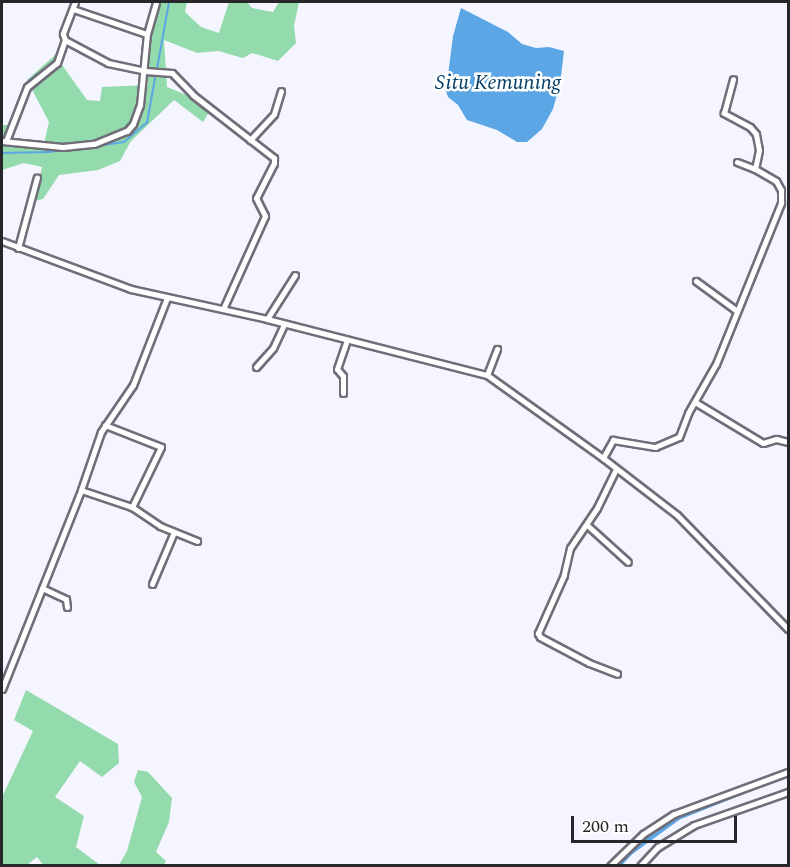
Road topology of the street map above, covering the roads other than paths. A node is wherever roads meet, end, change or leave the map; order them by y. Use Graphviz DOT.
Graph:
graph roads {
  1 [pos="75,2"];
  2 [pos="156,2"];
  3 [pos="73,9"];
  4 [pos="147,34"];
  5 [pos="65,40"];
  6 [pos="143,70"];
  7 [pos="733,79"];
  8 [pos="281,91"];
  9 [pos="250,140"];
  10 [pos="4,141"];
  11 [pos="737,162"];
  12 [pos="755,170"];
  13 [pos="37,177"];
  14 [pos="2,241"];
  15 [pos="18,248"];
  16 [pos="295,275"];
  17 [pos="696,281"];
  18 [pos="167,298"];
  19 [pos="223,309"];
  20 [pos="736,311"];
  21 [pos="267,319"];
  22 [pos="284,324"];
  23 [pos="347,340"];
  24 [pos="497,349"];
  25 [pos="256,367"];
  26 [pos="487,375"];
  27 [pos="343,393"];
  28 [pos="695,402"];
  29 [pos="105,425"];
  30 [pos="789,442"];
  31 [pos="603,458"];
  32 [pos="616,469"];
  33 [pos="81,490"];
  34 [pos="132,507"];
  35 [pos="587,525"];
  36 [pos="174,532"];
  37 [pos="197,541"];
  38 [pos="628,562"];
  39 [pos="152,584"];
  40 [pos="42,588"];
  41 [pos="67,607"];
  42 [pos="788,628"];
  43 [pos="617,674"];
  44 [pos="2,689"];
  45 [pos="789,772"];
  46 [pos="788,793"];
  47 [pos="610,866"];
  48 [pos="640,866"];
  1 -- 3 [label="street"];
  2 -- 4 [label="street"];
  3 -- 4 [label="street"];
  3 -- 5 [label="street"];
  4 -- 6 [label="street"];
  5 -- 6 [label="street"];
  5 -- 10 [label="street"];
  6 -- 9 [label="street"];
  6 -- 10 [label="street"];
  7 -- 12 [label="street"];
  8 -- 9 [label="street"];
  9 -- 19 [label="street"];
  11 -- 12 [label="street"];
  12 -- 20 [label="street"];
  13 -- 15 [label="street"];
  14 -- 15 [label="street"];
  15 -- 18 [label="street"];
  16 -- 21 [label="street"];
  17 -- 20 [label="street"];
  18 -- 19 [label="street"];
  18 -- 29 [label="street"];
  19 -- 21 [label="street"];
  20 -- 28 [label="street"];
  21 -- 22 [label="street"];
  22 -- 23 [label="street"];
  22 -- 25 [label="street"];
  23 -- 26 [label="street"];
  23 -- 27 [label="street"];
  24 -- 26 [label="street"];
  26 -- 31 [label="street"];
  28 -- 30 [label="street"];
  28 -- 31 [label="street"];
  29 -- 33 [label="street"];
  29 -- 34 [label="street"];
  31 -- 32 [label="street"];
  32 -- 35 [label="street"];
  32 -- 42 [label="street"];
  33 -- 34 [label="street"];
  33 -- 40 [label="street"];
  34 -- 36 [label="street"];
  35 -- 38 [label="street"];
  35 -- 43 [label="street"];
  36 -- 37 [label="street"];
  36 -- 39 [label="street"];
  40 -- 41 [label="street"];
  40 -- 44 [label="street"];
  45 -- 47 [label="street"];
  46 -- 48 [label="street"];
}
